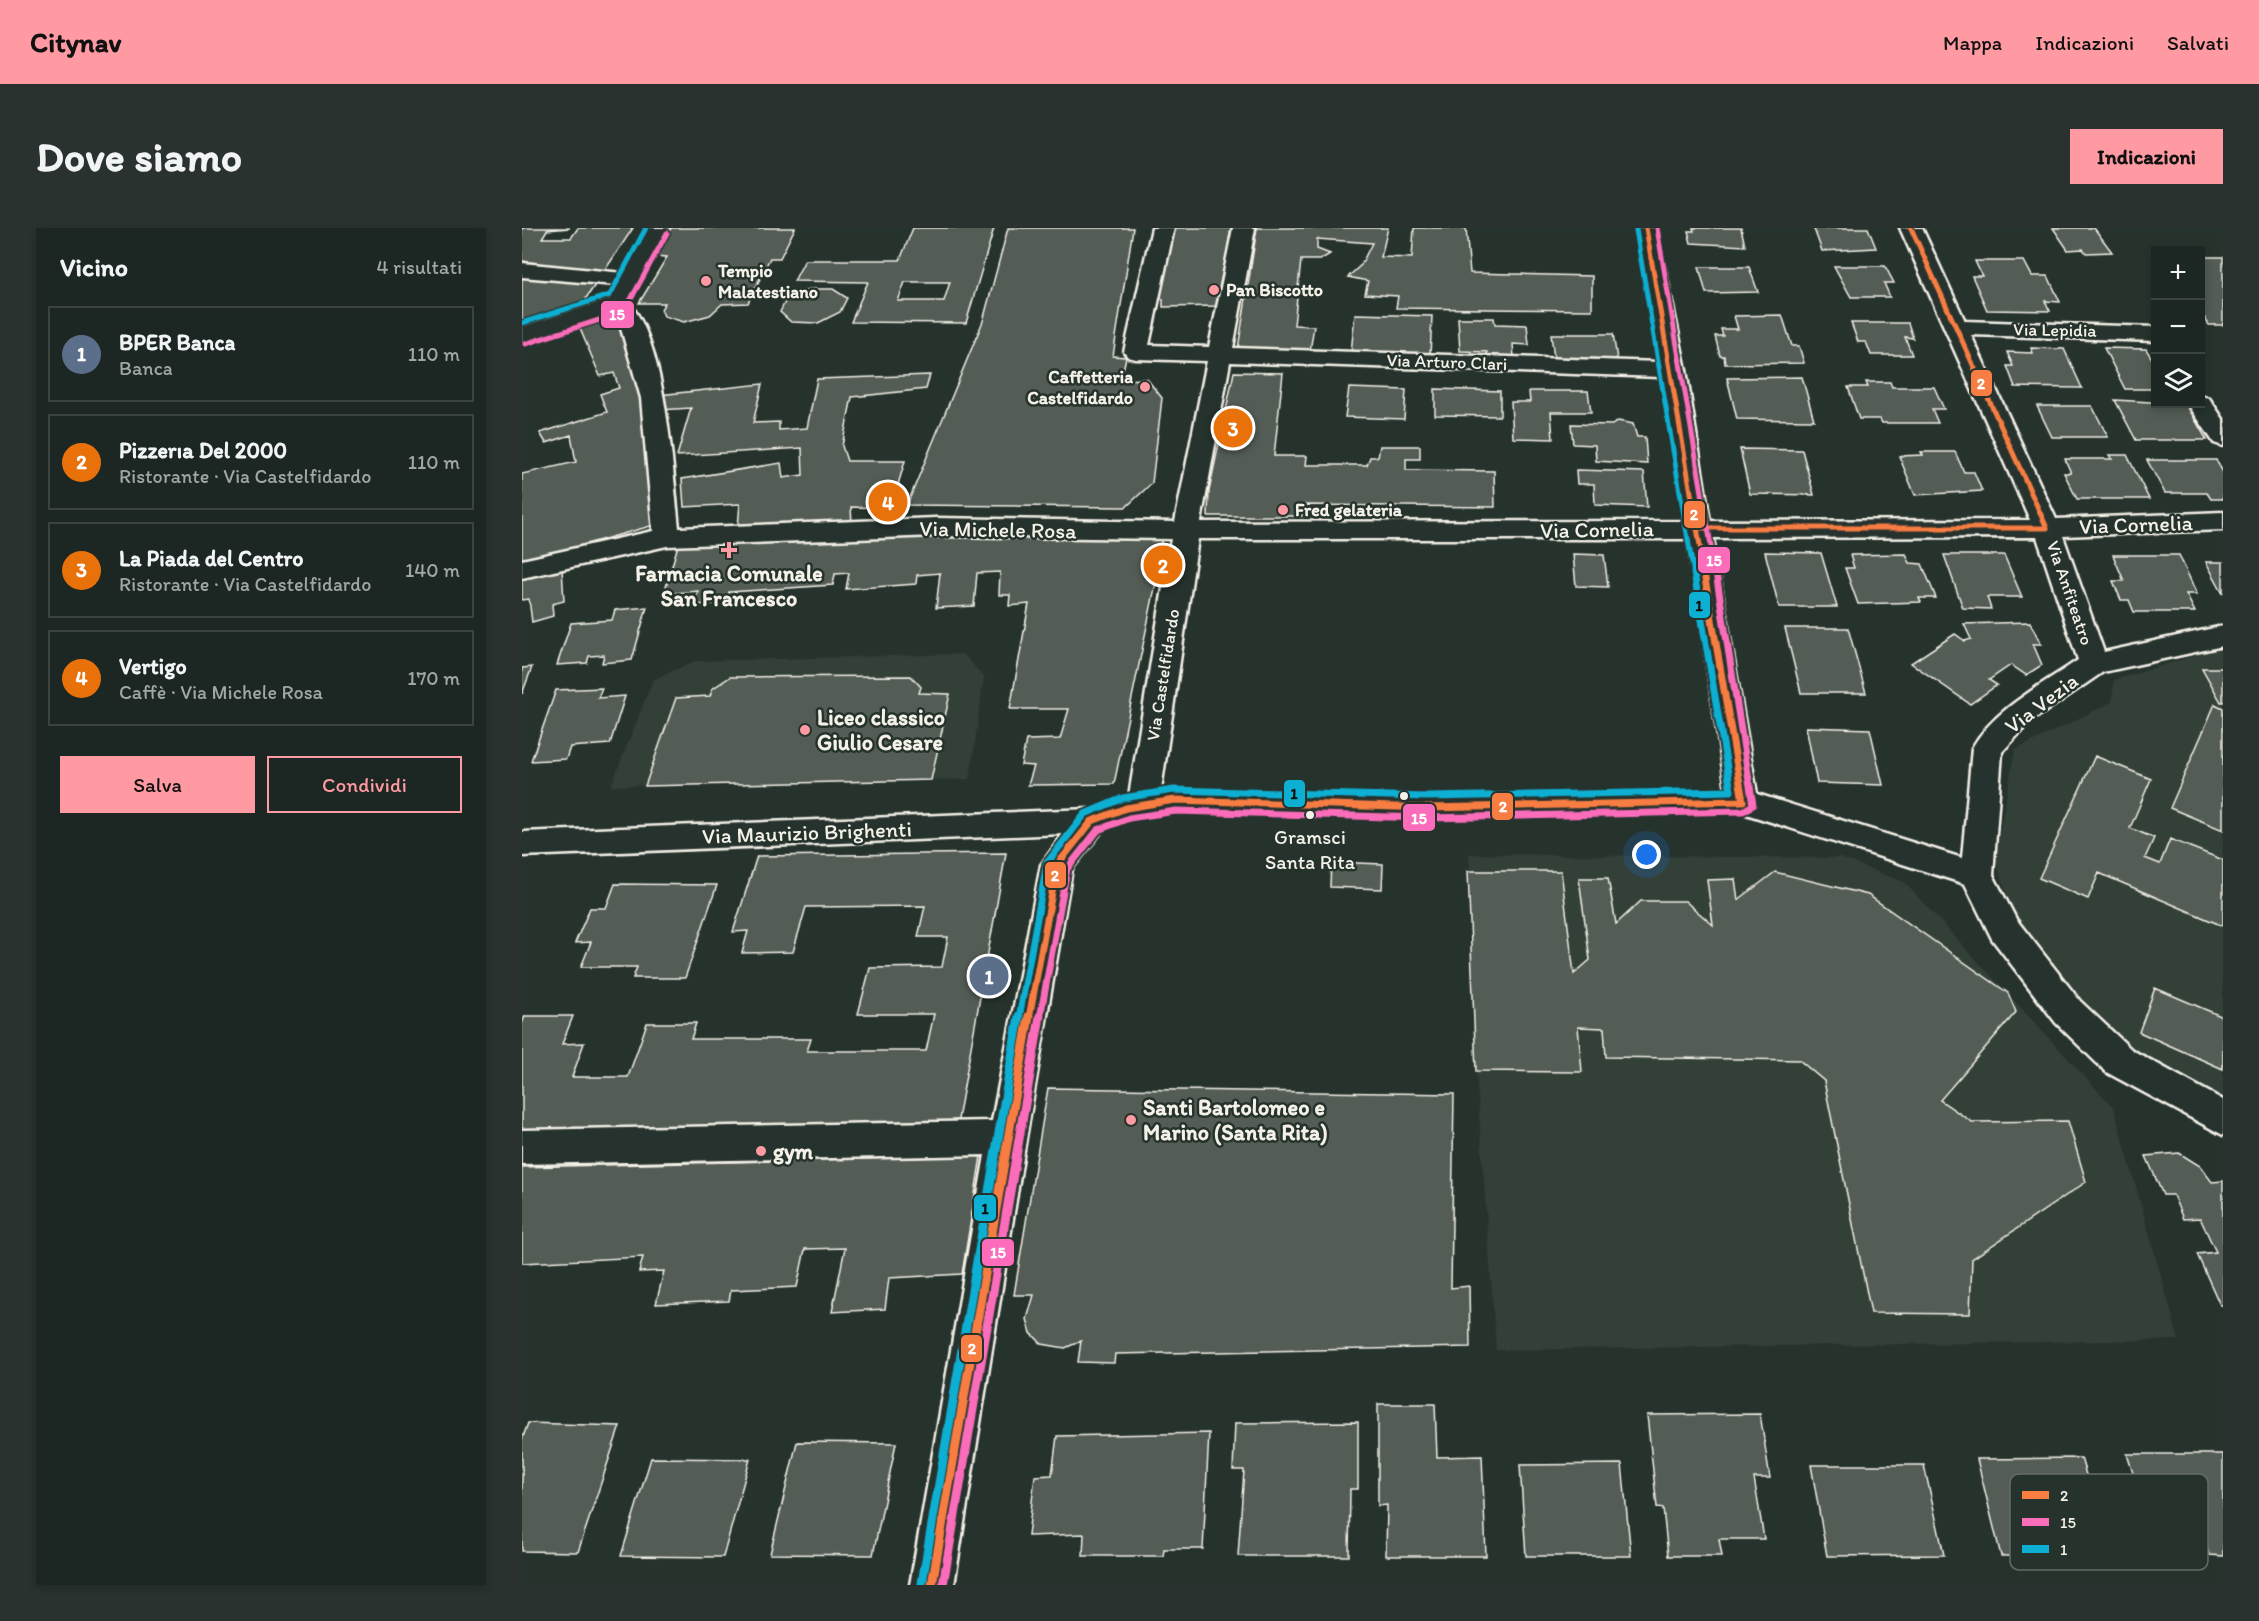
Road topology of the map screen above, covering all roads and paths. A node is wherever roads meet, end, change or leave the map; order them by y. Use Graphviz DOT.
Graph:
graph roads {
  1 [pos="658,228"];
  2 [pos="1163,228"];
  3 [pos="1244,228"];
  4 [pos="1647,228"];
  5 [pos="1911,228"];
  6 [pos="522,270"];
  7 [pos="630,280"];
  8 [pos="617,304"];
  9 [pos="1956,328"];
  10 [pos="2151,333"];
  11 [pos="522,334"];
  12 [pos="1221,355"];
  13 [pos="1674,370"];
  14 [pos="2203,408"];
  15 [pos="2223,438"];
  16 [pos="2223,521"];
  17 [pos="1696,528"];
  18 [pos="2047,528"];
  19 [pos="1186,531"];
  20 [pos="667,537"];
  21 [pos="522,569"];
  22 [pos="2223,636"];
  23 [pos="2094,664"];
  24 [pos="1743,801"];
  25 [pos="1135,806"];
  26 [pos="1092,821"];
  27 [pos="522,844"];
  28 [pos="1977,875"];
  29 [pos="2223,1119"];
  30 [pos="1007,1138"];
  31 [pos="522,1147"];
  32 [pos="932,1585"];
  1 -- 7 [label="street"];
  2 -- 12 [label="street, Via Arturo Clari"];
  3 -- 12 [label="street, Via Castelfidardo"];
  4 -- 13 [label="street"];
  5 -- 9 [label="street, Via Anfiteatro"];
  6 -- 7 [label="street"];
  7 -- 8 [label="street"];
  8 -- 11 [label="street"];
  8 -- 20 [label="street"];
  9 -- 10 [label="street, Via Lepidia"];
  9 -- 18 [label="street, Via Anfiteatro"];
  12 -- 13 [label="street, Via Arturo Clari"];
  12 -- 19 [label="street, Via Castelfidardo"];
  13 -- 17 [label="street"];
  14 -- 15 [label="street"];
  16 -- 18 [label="street, Via Cornelia"];
  17 -- 18 [label="street, Via Cornelia"];
  17 -- 19 [label="street, Via Cornelia"];
  17 -- 24 [label="street"];
  18 -- 23 [label="street, Via Anfiteatro"];
  19 -- 20 [label="street, Via Michele Rosa"];
  19 -- 25 [label="street, Via Castelfidardo"];
  20 -- 21 [label="street, Via Michele Rosa"];
  22 -- 23 [label="street, Via Vezia"];
  23 -- 28 [label="street, Via Vezia"];
  24 -- 25 [label="street"];
  24 -- 28 [label="street"];
  25 -- 26 [label="street"];
  26 -- 27 [label="street, Via Maurizio Brighenti"];
  26 -- 30 [label="street"];
  28 -- 29 [label="street"];
  30 -- 31 [label="street"];
  30 -- 32 [label="street"];
}
